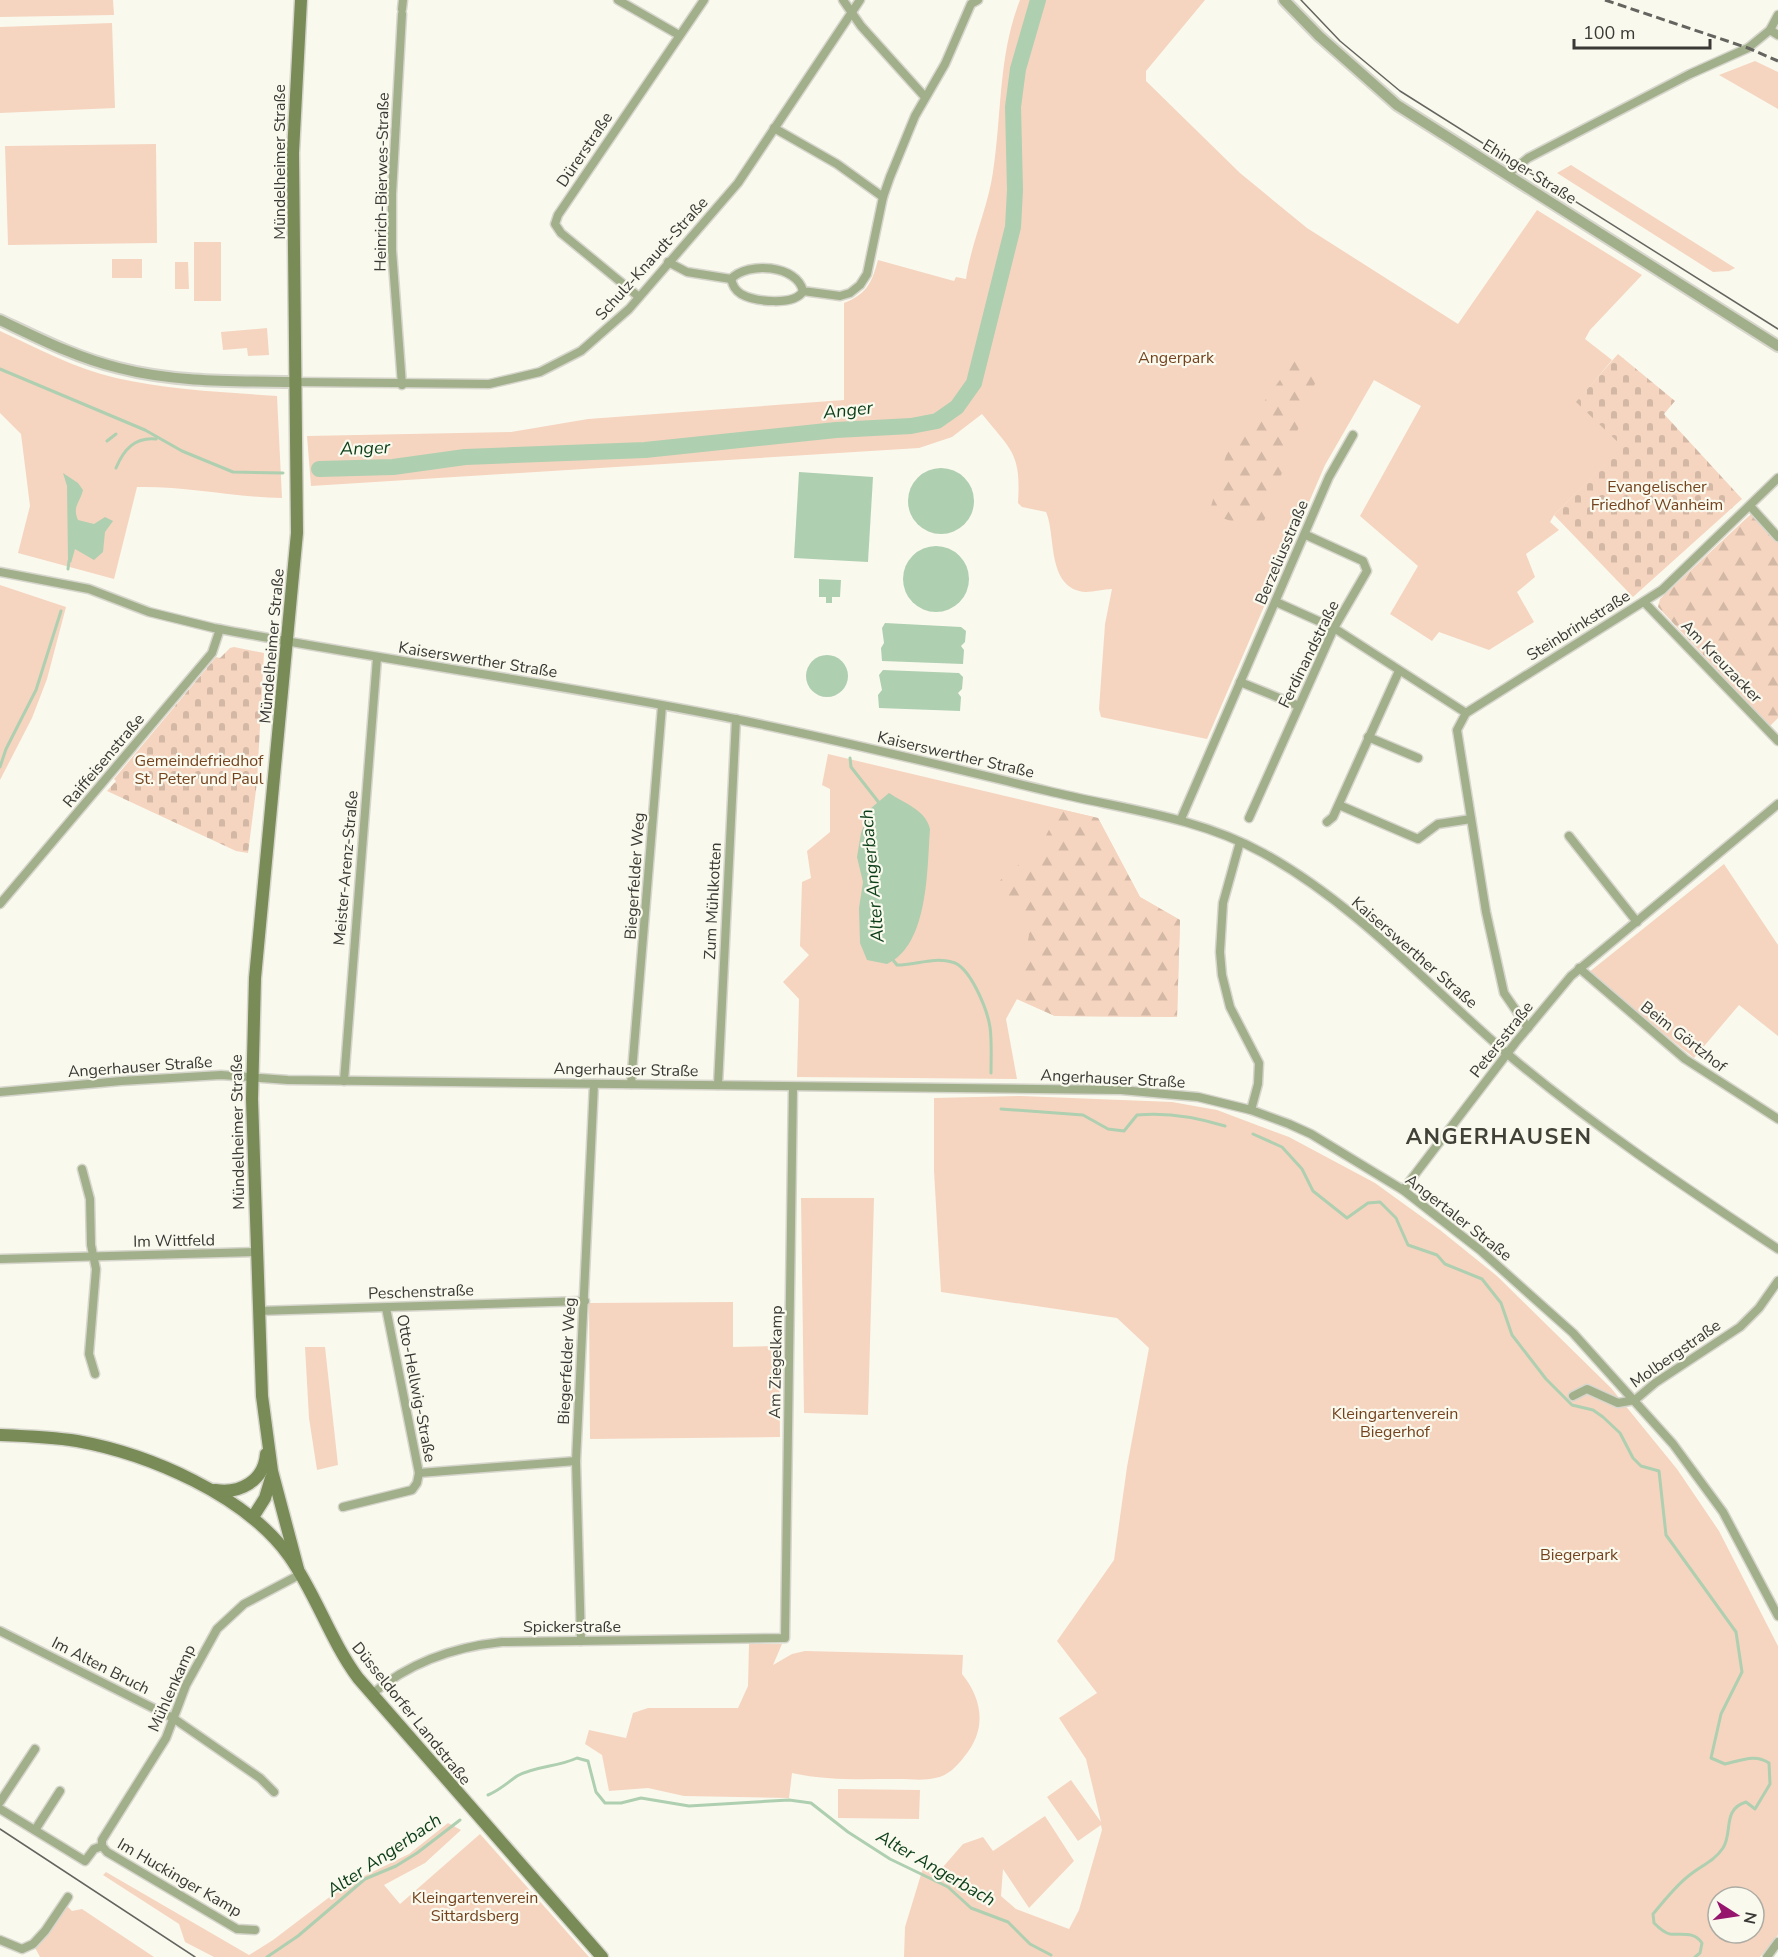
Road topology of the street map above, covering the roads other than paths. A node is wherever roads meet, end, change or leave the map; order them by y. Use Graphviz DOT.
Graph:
graph roads {
  1 [pos="301,0"];
  2 [pos="618,0"];
  3 [pos="704,0"];
  4 [pos="843,0"];
  5 [pos="860,0"];
  6 [pos="1284,0"];
  7 [pos="972,1"];
  8 [pos="402,8"];
  9 [pos="853,11"];
  10 [pos="1778,15"];
  11 [pos="1774,33"];
  12 [pos="679,35"];
  13 [pos="925,97"];
  14 [pos="774,128"];
  15 [pos="1507,175"];
  16 [pos="883,197"];
  17 [pos="668,262"];
  18 [pos="730,279"];
  19 [pos="803,291"];
  20 [pos="639,297"];
  21 [pos="0,320"];
  22 [pos="1778,346"];
  23 [pos="297,382"];
  24 [pos="402,385"];
  25 [pos="1353,435"];
  26 [pos="1778,478"];
  27 [pos="1751,507"];
  28 [pos="1306,535"];
  29 [pos="1778,537"];
  30 [pos="0,572"];
  31 [pos="1276,602"];
  32 [pos="1644,602"];
  33 [pos="1334,628"];
  34 [pos="220,629"];
  35 [pos="287,641"];
  36 [pos="377,658"];
  37 [pos="1399,671"];
  38 [pos="1240,682"];
  39 [pos="662,706"];
  40 [pos="1299,706"];
  41 [pos="1466,713"];
  42 [pos="736,719"];
  43 [pos="1368,737"];
  44 [pos="1778,741"];
  45 [pos="1418,758"];
  46 [pos="1778,804"];
  47 [pos="1339,805"];
  48 [pos="1249,818"];
  49 [pos="1181,819"];
  50 [pos="1471,819"];
  51 [pos="1327,822"];
  52 [pos="1569,836"];
  53 [pos="1240,842"];
  54 [pos="0,904"];
  55 [pos="1637,922"];
  56 [pos="1579,968"];
  57 [pos="1528,1028"];
  58 [pos="1508,1054"];
  59 [pos="252,1077"];
  60 [pos="344,1081"];
  61 [pos="594,1084"];
  62 [pos="631,1084"];
  63 [pos="718,1085"];
  64 [pos="793,1087"];
  65 [pos="0,1092"];
  66 [pos="1251,1110"];
  67 [pos="1778,1119"];
  68 [pos="82,1169"];
  69 [pos="1403,1190"];
  70 [pos="1778,1249"];
  71 [pos="256,1252"];
  72 [pos="94,1256"];
  73 [pos="0,1259"];
  74 [pos="1778,1281"];
  75 [pos="585,1301"];
  76 [pos="386,1308"];
  77 [pos="258,1311"];
  78 [pos="95,1374"];
  79 [pos="1573,1396"];
  80 [pos="1635,1400"];
  81 [pos="0,1436"];
  82 [pos="267,1437"];
  83 [pos="576,1461"];
  84 [pos="272,1471"];
  85 [pos="419,1473"];
  86 [pos="211,1490"];
  87 [pos="343,1507"];
  88 [pos="253,1517"];
  89 [pos="300,1571"];
  90 [pos="1778,1616"];
  91 [pos="0,1631"];
  92 [pos="785,1638"];
  93 [pos="580,1641"];
  94 [pos="372,1694"];
  95 [pos="173,1718"];
  96 [pos="34,1749"];
  97 [pos="60,1791"];
  98 [pos="274,1792"];
  99 [pos="0,1802"];
  100 [pos="0,1809"];
  101 [pos="35,1830"];
  102 [pos="102,1846"];
  103 [pos="68,1897"];
  104 [pos="255,1930"];
  105 [pos="0,1940"];
  106 [pos="1778,1942"];
  107 [pos="602,1957"];
  108 [pos="1767,1957"];
  1 -- 23 [label="main road, Mündelheimer Straße"];
  2 -- 12 [label="street"];
  3 -- 12 [label="street, Dürerstraße"];
  4 -- 9 [label="street"];
  5 -- 9 [label="street, Schulz-Knaudt-Straße"];
  6 -- 15 [label="street, Ehinger Straße"];
  7 -- 13 [label="street"];
  8 -- 24 [label="street, Heinrich-Bierwes-Straße"];
  9 -- 13 [label="street"];
  9 -- 14 [label="street, Schulz-Knaudt-Straße"];
  10 -- 11 [label="street"];
  11 -- 15 [label="street"];
  12 -- 20 [label="street, Dürerstraße"];
  13 -- 16 [label="street"];
  14 -- 16 [label="street"];
  14 -- 17 [label="street, Schulz-Knaudt-Straße"];
  15 -- 22 [label="street, Ehinger Straße"];
  16 -- 19 [label="street"];
  17 -- 18 [label="street"];
  17 -- 20 [label="street, Schulz-Knaudt-Straße"];
  18 -- 19 [label="street"];
  18 -- 19 [label="street"];
  20 -- 24 [label="street, Schulz-Knaudt-Straße"];
  21 -- 23 [label="street"];
  23 -- 24 [label="street, Schulz-Knaudt-Straße"];
  23 -- 35 [label="main road, Mündelheimer Straße"];
  25 -- 28 [label="street, Berzeliusstraße"];
  26 -- 27 [label="street, Steinbrinkstraße"];
  27 -- 29 [label="street"];
  27 -- 32 [label="street, Steinbrinkstraße"];
  28 -- 31 [label="street, Berzeliusstraße"];
  28 -- 33 [label="street, Ferdinandstraße"];
  30 -- 34 [label="street, Kaiserswerther Straße"];
  31 -- 33 [label="street"];
  31 -- 38 [label="street, Berzeliusstraße"];
  32 -- 41 [label="street, Steinbrinkstraße"];
  32 -- 44 [label="street, Am Kreuzacker"];
  33 -- 37 [label="street"];
  33 -- 40 [label="street, Ferdinandstraße"];
  34 -- 35 [label="street, Kaiserswerther Straße"];
  34 -- 54 [label="street, Raiffeisenstraße"];
  35 -- 36 [label="street, Kaiserswerther Straße"];
  35 -- 59 [label="main road, Mündelheimer Straße"];
  36 -- 39 [label="street, Kaiserswerther Straße"];
  36 -- 60 [label="street, Meister-Arenz-Straße"];
  37 -- 41 [label="street"];
  37 -- 43 [label="street"];
  38 -- 40 [label="street"];
  38 -- 49 [label="street, Berzeliusstraße"];
  39 -- 42 [label="street, Kaiserswerther Straße"];
  39 -- 62 [label="street, Biegerfelder Weg"];
  40 -- 48 [label="street, Ferdinandstraße"];
  41 -- 50 [label="street"];
  42 -- 49 [label="street, Kaiserswerther Straße"];
  42 -- 63 [label="street, Zum Mühlkotten"];
  43 -- 45 [label="street"];
  43 -- 47 [label="street"];
  46 -- 55 [label="street, Petersstraße"];
  47 -- 50 [label="street"];
  47 -- 51 [label="street"];
  49 -- 53 [label="street, Kaiserswerther Straße"];
  50 -- 57 [label="street"];
  52 -- 55 [label="street"];
  53 -- 58 [label="street, Kaiserswerther Straße"];
  53 -- 66 [label="street"];
  55 -- 56 [label="street, Petersstraße"];
  56 -- 57 [label="street, Petersstraße"];
  56 -- 67 [label="street, Beim Görtzhof"];
  57 -- 58 [label="street, Petersstraße"];
  58 -- 69 [label="street, Petersstraße"];
  58 -- 70 [label="street, Kaiserswerther Straße"];
  59 -- 60 [label="street, Angerhauser Straße"];
  59 -- 65 [label="street, Angerhauser Straße"];
  59 -- 71 [label="main road, Mündelheimer Straße"];
  60 -- 61 [label="street, Angerhauser Straße"];
  61 -- 62 [label="street, Angerhauser Straße"];
  61 -- 75 [label="street, Biegerfelder Weg"];
  62 -- 63 [label="street, Angerhauser Straße"];
  63 -- 64 [label="street, Angerhauser Straße"];
  64 -- 66 [label="street, Angerhauser Straße"];
  64 -- 92 [label="street, Am Ziegelkamp"];
  66 -- 69 [label="street, Angertaler Straße"];
  68 -- 72 [label="street"];
  69 -- 80 [label="street, Angertaler Straße"];
  71 -- 72 [label="street, Im Wittfeld"];
  71 -- 77 [label="main road, Mündelheimer Straße"];
  72 -- 73 [label="street, Im Wittfeld"];
  72 -- 78 [label="street"];
  74 -- 80 [label="street, Molbergstraße"];
  75 -- 76 [label="street, Peschenstraße"];
  75 -- 83 [label="street, Biegerfelder Weg"];
  76 -- 77 [label="street, Peschenstraße"];
  76 -- 85 [label="street, Otto-Hellwig-Straße"];
  77 -- 82 [label="main road, Mündelheimer Straße"];
  79 -- 80 [label="street, Molbergstraße"];
  80 -- 90 [label="street, Angertaler Straße"];
  81 -- 86 [label="main road, Düsseldorfer Landstraße"];
  82 -- 84 [label="main road, Mündelheimer Straße"];
  82 -- 86 [label="main road, Mündelheimer Straße"];
  83 -- 85 [label="street, Otto-Hellwig-Straße"];
  83 -- 93 [label="street, Biegerfelder Weg"];
  84 -- 88 [label="main road, Mündelheimer Straße"];
  84 -- 89 [label="main road, Mündelheimer Straße"];
  85 -- 87 [label="street, Otto-Hellwig-Straße"];
  86 -- 88 [label="main road, Düsseldorfer Landstraße"];
  88 -- 89 [label="main road, Düsseldorfer Landstraße"];
  89 -- 94 [label="main road, Düsseldorfer Landstraße"];
  89 -- 95 [label="street, Mühlenkamp"];
  91 -- 95 [label="street, Im Alten Bruch"];
  92 -- 93 [label="street, Spickerstraße"];
  93 -- 94 [label="street, Spickerstraße"];
  94 -- 107 [label="main road, Düsseldorfer Landstraße"];
  95 -- 98 [label="street, Im Alten Bruch"];
  95 -- 102 [label="street, Mühlenkamp"];
  96 -- 99 [label="street"];
  97 -- 101 [label="street"];
  100 -- 101 [label="street, Im Huckinger Kamp"];
  101 -- 102 [label="street, Im Huckinger Kamp"];
  102 -- 104 [label="street, Im Huckinger Kamp"];
  103 -- 105 [label="street"];
  106 -- 108 [label="street"];
}
